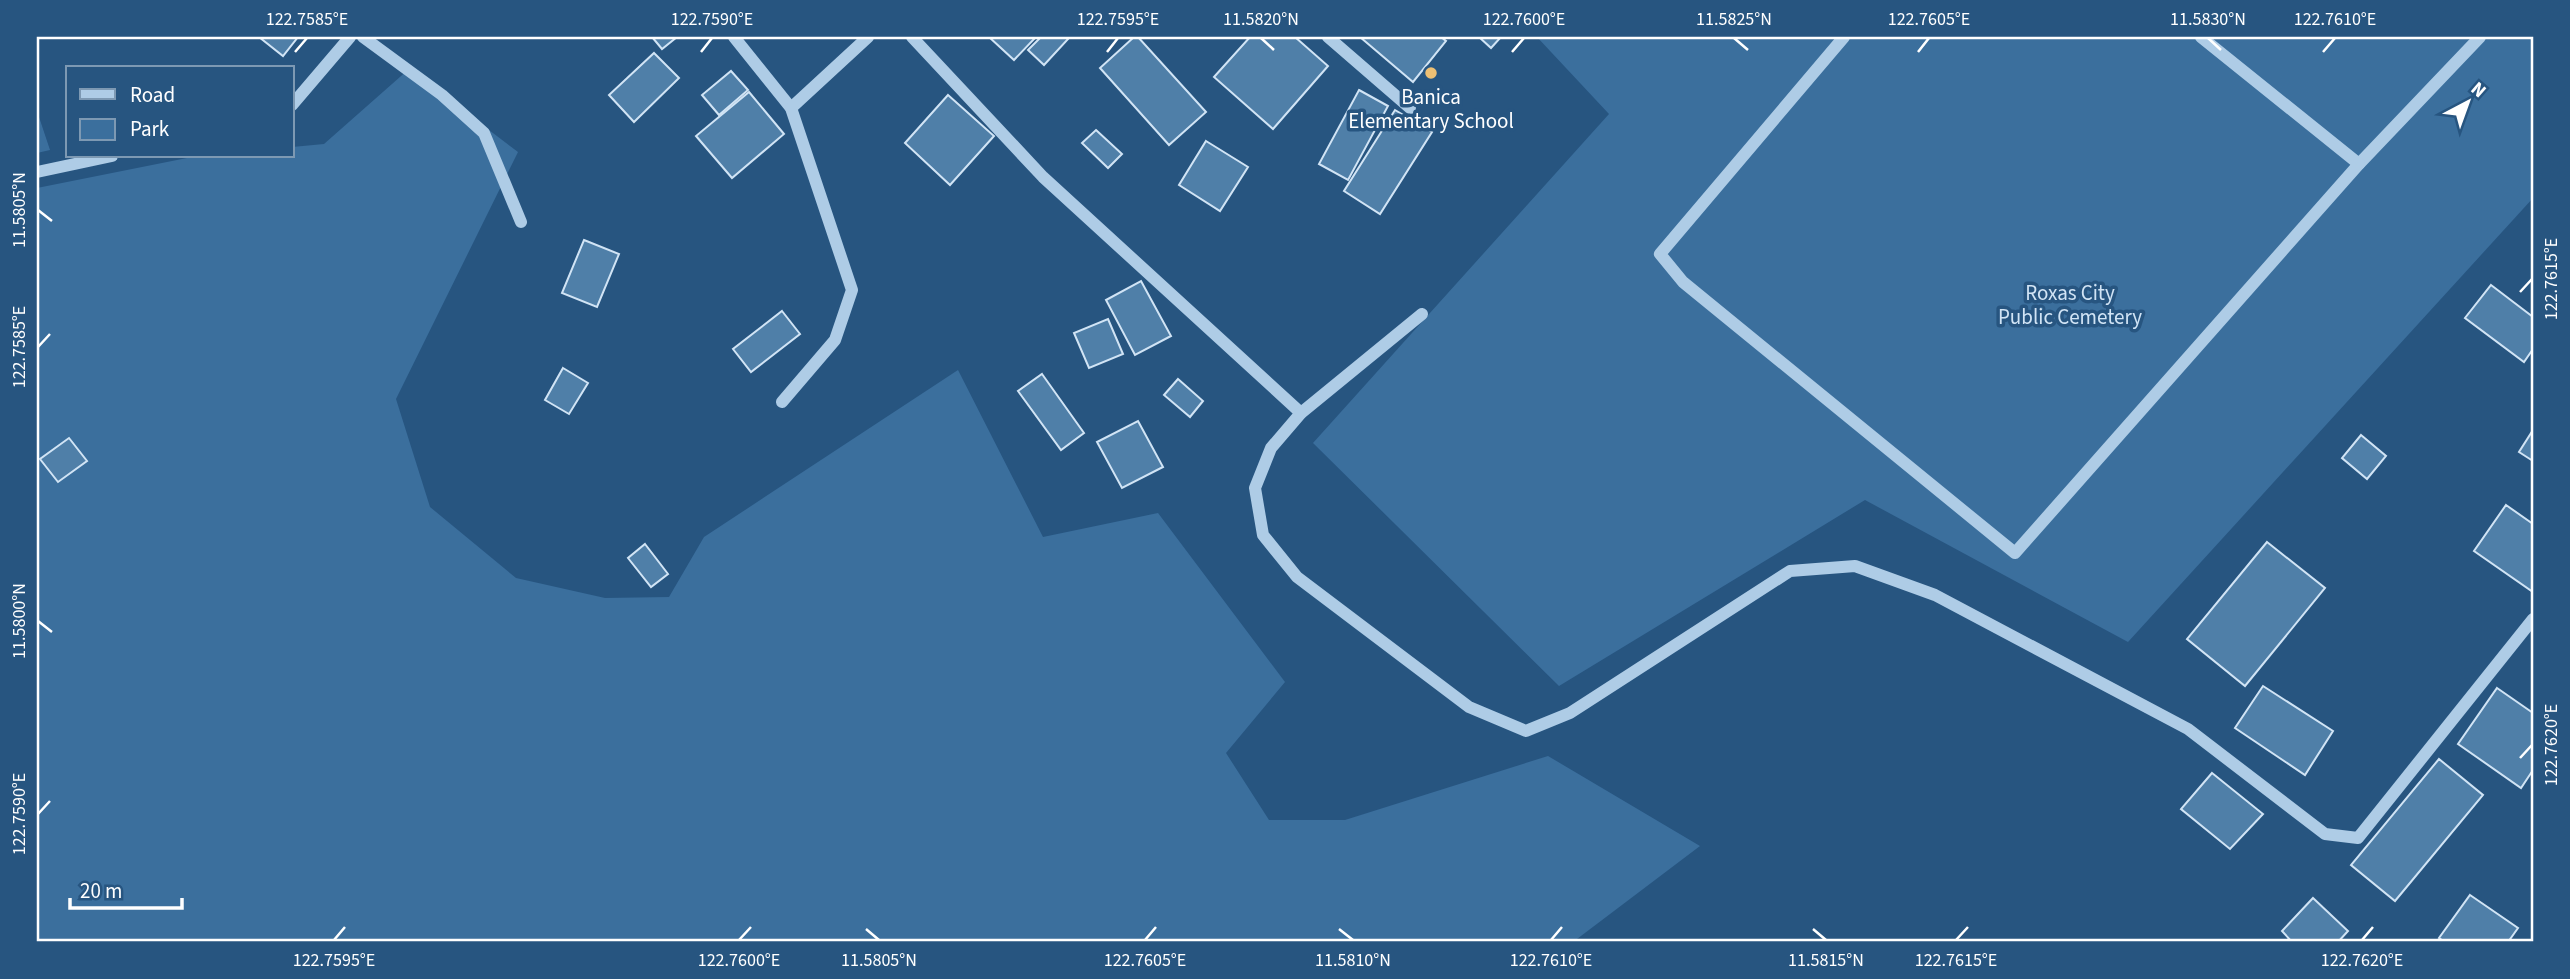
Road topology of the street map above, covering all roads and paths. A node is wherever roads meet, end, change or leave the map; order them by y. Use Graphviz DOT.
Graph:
graph roads {
  1 [pos="350,37"];
  2 [pos="363,37"];
  3 [pos="734,37"];
  4 [pos="867,37"];
  5 [pos="912,37"];
  6 [pos="1328,37"];
  7 [pos="1844,37"];
  8 [pos="2201,37"];
  9 [pos="2480,37"];
  10 [pos="294,103"];
  11 [pos="791,108"];
  12 [pos="1410,108"];
  13 [pos="103,158"];
  14 [pos="2359,164"];
  15 [pos="37,172"];
  16 [pos="521,222"];
  17 [pos="1422,314"];
  18 [pos="782,402"];
  19 [pos="1301,413"];
  20 [pos="2533,619"];
  1 -- 10 [label="street"];
  2 -- 16 [label="street"];
  3 -- 11 [label="street"];
  4 -- 11 [label="street"];
  5 -- 19 [label="street"];
  6 -- 12 [label="street"];
  7 -- 14 [label="street"];
  8 -- 14 [label="street"];
  9 -- 14 [label="street"];
  11 -- 18 [label="street"];
  13 -- 15 [label="street"];
  17 -- 19 [label="street"];
  19 -- 20 [label="street"];
}
